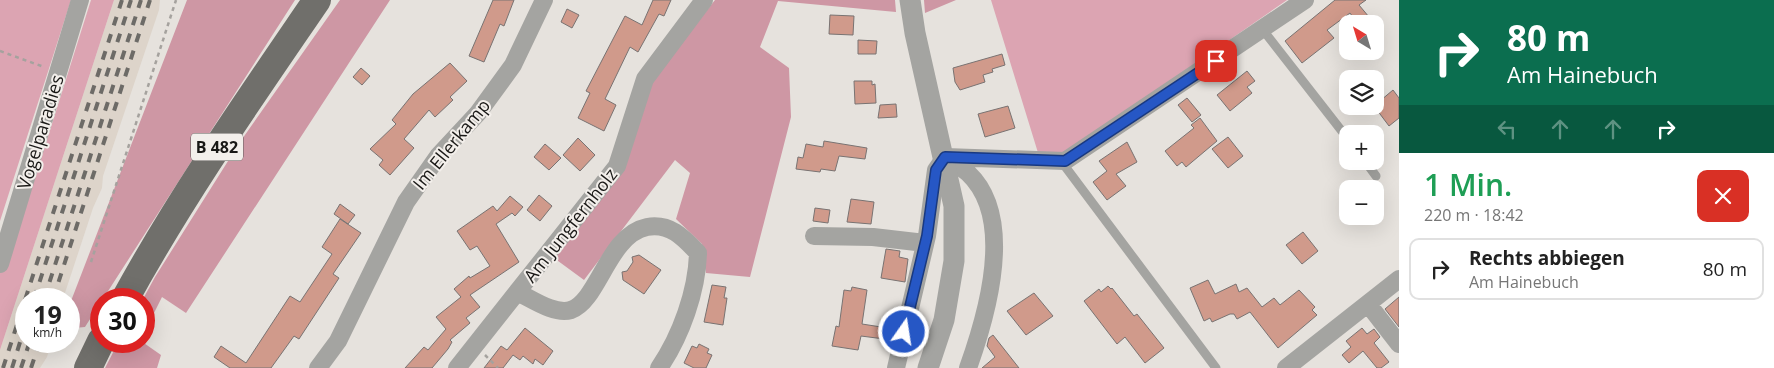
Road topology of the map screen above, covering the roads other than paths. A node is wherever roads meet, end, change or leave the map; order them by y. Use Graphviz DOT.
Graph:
graph roads {
  1 [pos="80,0"];
  2 [pos="317,0"];
  3 [pos="544,0"];
  4 [pos="704,0"];
  5 [pos="910,0"];
  6 [pos="1305,0"];
  7 [pos="1263,30"];
  8 [pos="1339,127"];
  9 [pos="945,157"];
  10 [pos="1061,161"];
  11 [pos="1371,170"];
  12 [pos="1376,176"];
  13 [pos="814,236"];
  14 [pos="925,243"];
  15 [pos="0,264"];
  16 [pos="1399,279"];
  17 [pos="131,288"];
  18 [pos="517,292"];
  19 [pos="1368,304"];
  20 [pos="1399,344"];
  21 [pos="95,353"];
  22 [pos="88,368"];
  23 [pos="318,368"];
  24 [pos="457,368"];
  25 [pos="659,368"];
  26 [pos="896,368"];
  27 [pos="928,368"];
  28 [pos="968,368"];
  29 [pos="1216,368"];
  30 [pos="1286,368"];
  1 -- 15 [label="street, Vogelparadies"];
  2 -- 17 [label="main road, B 482"];
  3 -- 23 [label="street, Im Ellerkamp"];
  4 -- 18 [label="street, Am Jungfernholz"];
  5 -- 9 [label="street"];
  6 -- 7 [label="street"];
  7 -- 8 [label="lane"];
  7 -- 10 [label="street"];
  9 -- 10 [label="street"];
  9 -- 14 [label="street"];
  9 -- 27 [label="street"];
  9 -- 28 [label="street"];
  10 -- 29 [label="lane"];
  11 -- 12 [label="lane"];
  13 -- 14 [label="street"];
  14 -- 26 [label="street"];
  16 -- 19 [label="street"];
  18 -- 24 [label="street, Am Jungfernholz"];
  18 -- 25 [label="street, Am Jungfernholz"];
  19 -- 20 [label="street"];
  19 -- 30 [label="street"];
  21 -- 22 [label="main road"];
}
